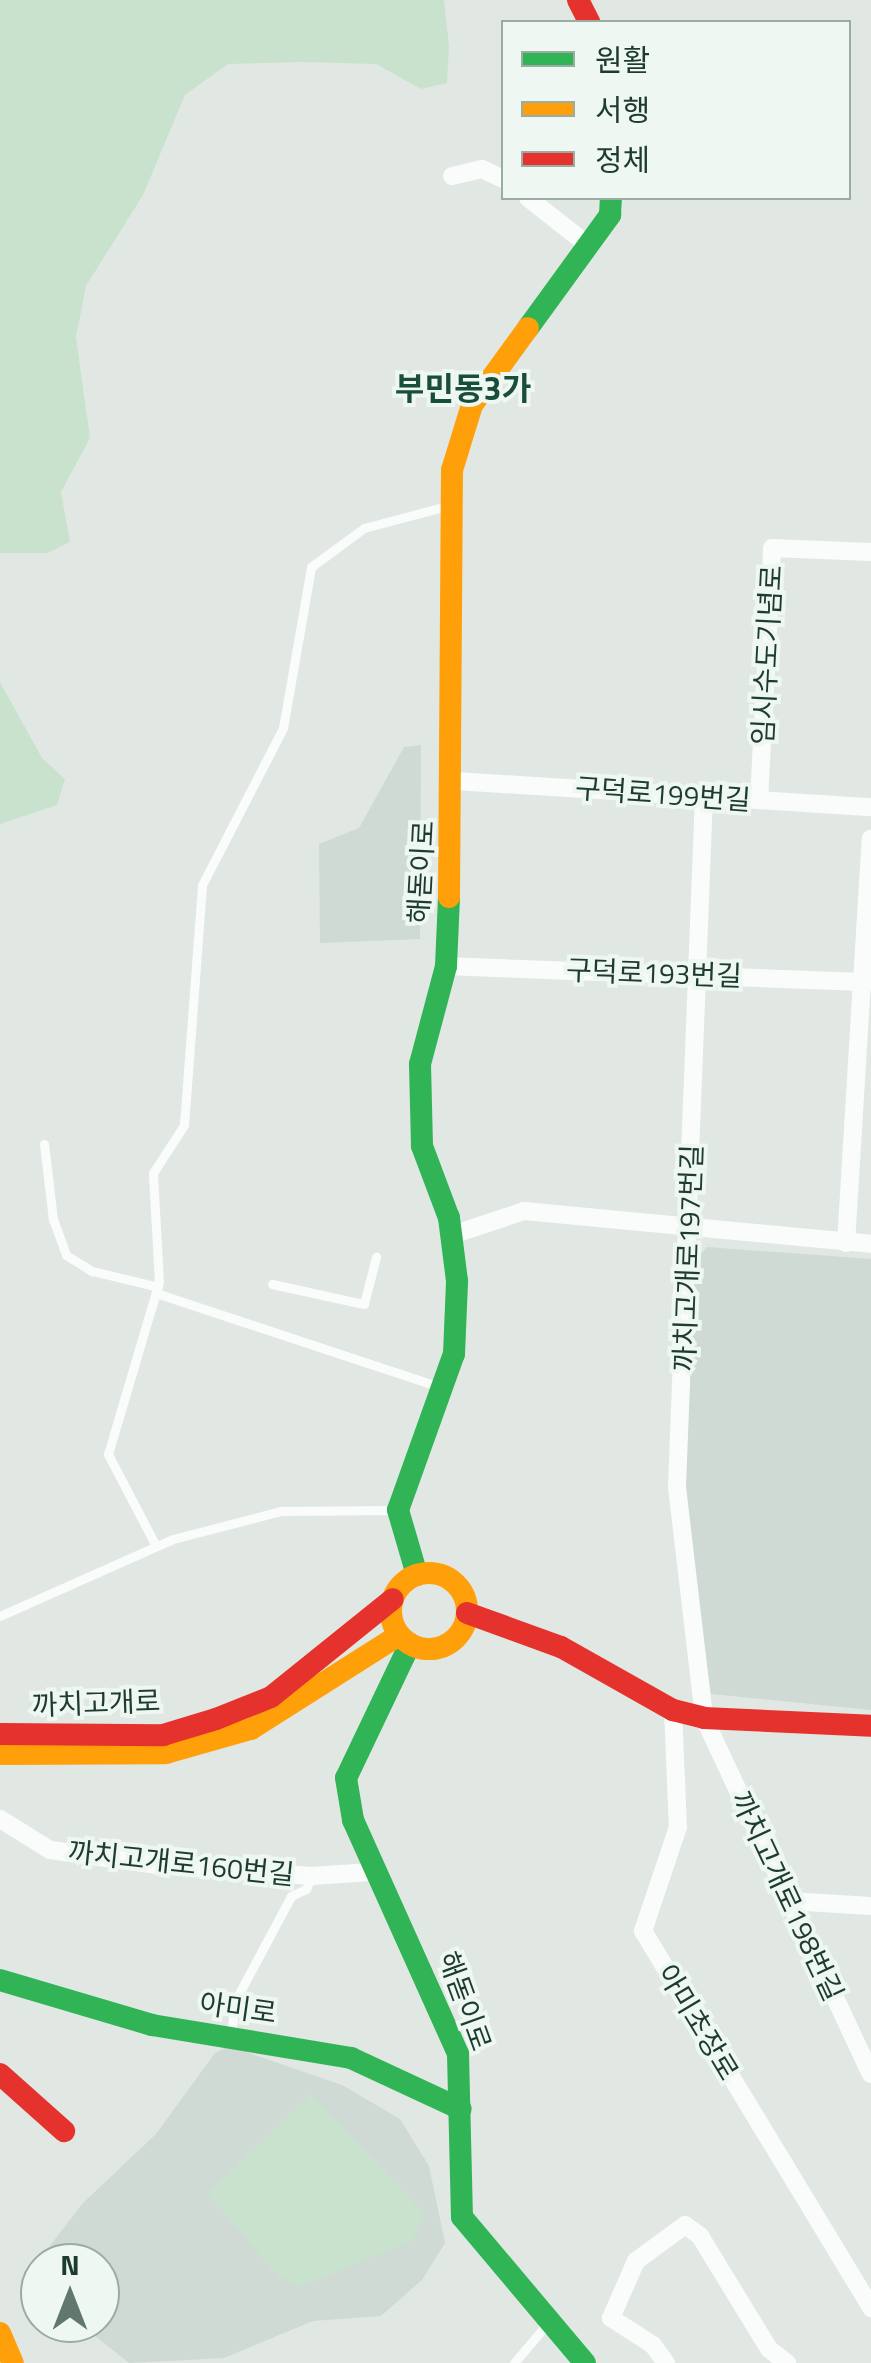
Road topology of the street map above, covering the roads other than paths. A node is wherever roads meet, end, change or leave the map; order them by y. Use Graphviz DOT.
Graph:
graph roads {
  1 [pos="452,176"];
  2 [pos="501,178"];
  3 [pos="531,200"];
  4 [pos="612,200"];
  5 [pos="588,245"];
  6 [pos="452,505"];
  7 [pos="871,552"];
  8 [pos="455,781"];
  9 [pos="704,796"];
  10 [pos="759,800"];
  11 [pos="871,807"];
  12 [pos="871,839"];
  13 [pos="446,966"];
  14 [pos="698,975"];
  15 [pos="867,982"];
  16 [pos="44,1144"];
  17 [pos="690,1230"];
  18 [pos="452,1235"];
  19 [pos="846,1243"];
  20 [pos="871,1244"];
  21 [pos="376,1257"];
  22 [pos="272,1284"];
  23 [pos="157,1290"];
  24 [pos="444,1388"];
  25 [pos="398,1510"];
  26 [pos="156,1546"];
  27 [pos="417,1575"];
  28 [pos="393,1599"];
  29 [pos="467,1613"];
  30 [pos="0,1616"];
  31 [pos="405,1640"];
  32 [pos="347,1670"];
  33 [pos="388,1684"];
  34 [pos="674,1710"];
  35 [pos="704,1718"];
  36 [pos="871,1726"];
  37 [pos="0,1734"];
  38 [pos="0,1754"];
  39 [pos="0,1819"];
  40 [pos="372,1872"];
  41 [pos="311,1876"];
  42 [pos="790,1901"];
  43 [pos="871,1906"];
  44 [pos="0,1980"];
  45 [pos="231,2038"];
  46 [pos="0,2074"];
  47 [pos="871,2074"];
  48 [pos="461,2109"];
  49 [pos="64,2131"];
  50 [pos="871,2308"];
  51 [pos="548,2321"];
  52 [pos="0,2333"];
  53 [pos="13,2363"];
  54 [pos="514,2363"];
  55 [pos="585,2363"];
  56 [pos="666,2363"];
  57 [pos="787,2363"];
  1 -- 2 [label="street"];
  3 -- 5 [label="street"];
  4 -- 5 [label="street, 해돋이로"];
  5 -- 6 [label="street, 해돋이로"];
  6 -- 8 [label="street, 해돋이로"];
  6 -- 23 [label="lane"];
  7 -- 10 [label="street, 임시수도기념로"];
  8 -- 9 [label="street, 구덕로199번길"];
  8 -- 13 [label="street, 해돋이로"];
  9 -- 10 [label="street, 구덕로199번길"];
  9 -- 14 [label="street, 까치고개로197번길"];
  10 -- 11 [label="street, 구덕로199번길"];
  12 -- 15 [label="street"];
  13 -- 14 [label="street, 구덕로193번길"];
  13 -- 18 [label="street, 해돋이로"];
  14 -- 15 [label="street, 구덕로193번길"];
  14 -- 17 [label="street, 까치고개로197번길"];
  15 -- 19 [label="street"];
  16 -- 23 [label="lane"];
  17 -- 18 [label="street"];
  17 -- 19 [label="street"];
  17 -- 35 [label="street, 까치고개로197번길"];
  18 -- 24 [label="street, 해돋이로"];
  19 -- 20 [label="street"];
  21 -- 22 [label="lane"];
  23 -- 24 [label="lane"];
  23 -- 26 [label="lane"];
  24 -- 25 [label="street, 해돋이로"];
  25 -- 26 [label="lane"];
  25 -- 27 [label="street"];
  26 -- 30 [label="lane"];
  27 -- 28 [label="street"];
  27 -- 29 [label="street"];
  28 -- 31 [label="street"];
  28 -- 37 [label="street, 까치고개로"];
  29 -- 31 [label="street"];
  29 -- 34 [label="street"];
  31 -- 32 [label="street"];
  31 -- 33 [label="street, 해돋이로"];
  32 -- 33 [label="street"];
  32 -- 38 [label="street"];
  33 -- 40 [label="street, 해돋이로"];
  34 -- 35 [label="street"];
  34 -- 50 [label="street, 아미초장로"];
  35 -- 36 [label="street"];
  35 -- 42 [label="street, 까치고개로198번길"];
  39 -- 41 [label="street, 까치고개로160번길"];
  40 -- 41 [label="street, 까치고개로160번길"];
  40 -- 48 [label="street, 해돋이로"];
  41 -- 45 [label="lane"];
  42 -- 43 [label="street"];
  42 -- 47 [label="street, 까치고개로198번길"];
  44 -- 45 [label="street, 아미로"];
  45 -- 48 [label="street, 아미로"];
  46 -- 49 [label="street"];
  48 -- 51 [label="street, 해돋이로"];
  51 -- 54 [label="lane"];
  51 -- 55 [label="street, 해돋이로"];
  52 -- 53 [label="street"];
  56 -- 57 [label="street"];
}
